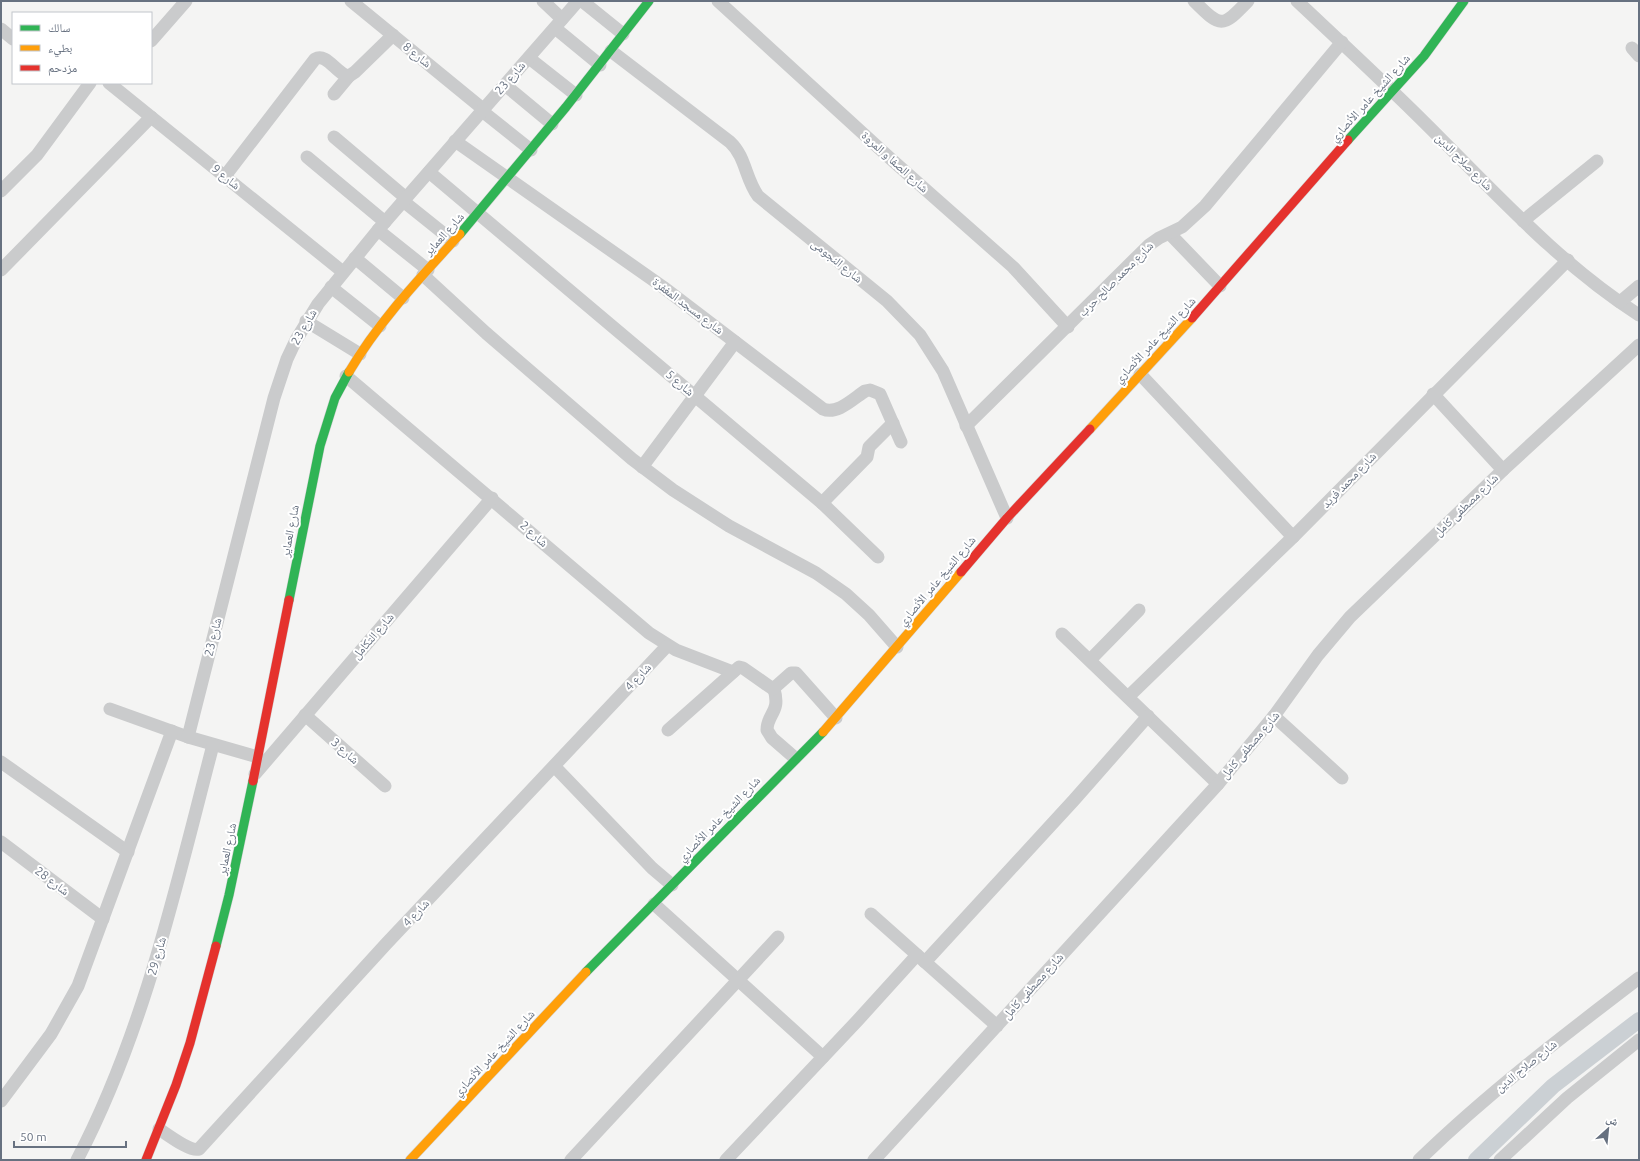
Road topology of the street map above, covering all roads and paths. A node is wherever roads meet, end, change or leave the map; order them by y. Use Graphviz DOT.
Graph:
graph roads {
  1 [pos="186,1"];
  2 [pos="352,1"];
  3 [pos="543,1"];
  4 [pos="578,1"];
  5 [pos="582,1"];
  6 [pos="649,1"];
  7 [pos="718,1"];
  8 [pos="1194,1"];
  9 [pos="1248,1"];
  10 [pos="1297,1"];
  11 [pos="1460,3"];
  12 [pos="1310,7"];
  13 [pos="558,23"];
  14 [pos="1,29"];
  15 [pos="624,34"];
  16 [pos="393,35"];
  17 [pos="12,38"];
  18 [pos="152,40"];
  19 [pos="1342,42"];
  20 [pos="611,51"];
  21 [pos="529,58"];
  22 [pos="600,64"];
  23 [pos="349,76"];
  24 [pos="89,84"];
  25 [pos="112,84"];
  26 [pos="504,85"];
  27 [pos="1394,91"];
  28 [pos="334,94"];
  29 [pos="576,95"];
  30 [pos="482,110"];
  31 [pos="151,117"];
  32 [pos="552,124"];
  33 [pos="334,137"];
  34 [pos="455,141"];
  35 [pos="531,150"];
  36 [pos="307,157"];
  37 [pos="1596,161"];
  38 [pos="428,172"];
  39 [pos="225,176"];
  40 [pos="507,179"];
  41 [pos="1,191"];
  42 [pos="405,199"];
  43 [pos="478,213"];
  44 [pos="1523,221"];
  45 [pos="381,226"];
  46 [pos="1170,234"];
  47 [pos="453,241"];
  48 [pos="355,258"];
  49 [pos="1568,260"];
  50 [pos="1,270"];
  51 [pos="343,272"];
  52 [pos="426,273"];
  53 [pos="1220,286"];
  54 [pos="1639,286"];
  55 [pos="331,287"];
  56 [pos="404,298"];
  57 [pos="1620,302"];
  58 [pos="1639,314"];
  59 [pos="306,321"];
  60 [pos="380,326"];
  61 [pos="1068,327"];
  62 [pos="735,342"];
  63 [pos="1639,345"];
  64 [pos="360,354"];
  65 [pos="1140,374"];
  66 [pos="346,376"];
  67 [pos="1433,394"];
  68 [pos="695,395"];
  69 [pos="893,423"];
  70 [pos="966,426"];
  71 [pos="901,442"];
  72 [pos="642,467"];
  73 [pos="1503,470"];
  74 [pos="492,498"];
  75 [pos="822,503"];
  76 [pos="1006,518"];
  77 [pos="1293,537"];
  78 [pos="878,557"];
  79 [pos="1139,610"];
  80 [pos="1062,634"];
  81 [pos="667,646"];
  82 [pos="897,647"];
  83 [pos="1090,660"];
  84 [pos="733,672"];
  85 [pos="774,689"];
  86 [pos="1128,697"];
  87 [pos="110,709"];
  88 [pos="306,715"];
  89 [pos="1148,716"];
  90 [pos="1274,716"];
  91 [pos="836,718"];
  92 [pos="668,730"];
  93 [pos="172,731"];
  94 [pos="188,737"];
  95 [pos="213,745"];
  96 [pos="258,757"];
  97 [pos="795,758"];
  98 [pos="1,762"];
  99 [pos="555,767"];
  100 [pos="255,774"];
  101 [pos="1342,778"];
  102 [pos="1218,784"];
  103 [pos="385,786"];
  104 [pos="1,842"];
  105 [pos="128,852"];
  106 [pos="672,885"];
  107 [pos="654,904"];
  108 [pos="871,914"];
  109 [pos="103,919"];
  110 [pos="778,937"];
  111 [pos="921,958"];
  112 [pos="1639,978"];
  113 [pos="738,979"];
  114 [pos="997,1026"];
  115 [pos="1639,1040"];
  116 [pos="823,1056"];
  117 [pos="1,1101"];
  118 [pos="159,1128"];
  119 [pos="77,1160"];
  120 [pos="146,1160"];
  121 [pos="410,1160"];
  122 [pos="571,1160"];
  123 [pos="726,1160"];
  124 [pos="874,1160"];
  125 [pos="1419,1160"];
  126 [pos="1500,1160"];
  1 -- 18 [label="street"];
  2 -- 16 [label="street, شارع 8"];
  3 -- 13 [label="street"];
  4 -- 13 [label="street, شارع 23"];
  5 -- 15 [label="street"];
  6 -- 15 [label="street, شارع العماير"];
  7 -- 61 [label="street, شارع الصفا و المروة"];
  8 -- 9 [label="street"];
  10 -- 12 [label="street, شارع صلاح الدين"];
  11 -- 27 [label="street, شارع الشيخ عامر الأنصاري"];
  12 -- 19 [label="street, شارع صلاح الدين"];
  13 -- 21 [label="street, شارع 23"];
  13 -- 22 [label="street"];
  14 -- 17 [label="street"];
  15 -- 20 [label="street, شارع العماير"];
  16 -- 23 [label="street"];
  16 -- 30 [label="street, شارع 8"];
  19 -- 27 [label="street, شارع صلاح الدين"];
  19 -- 46 [label="street, شارع محمد صالح حرب"];
  20 -- 22 [label="street, شارع العماير"];
  20 -- 70 [label="street, شارع النجومى"];
  21 -- 26 [label="street, شارع 23"];
  21 -- 29 [label="street"];
  22 -- 29 [label="street, شارع العماير"];
  23 -- 28 [label="street"];
  23 -- 39 [label="street"];
  24 -- 41 [label="street"];
  25 -- 31 [label="street, شارع 9"];
  26 -- 30 [label="street, شارع 23"];
  26 -- 32 [label="street"];
  27 -- 44 [label="street, شارع صلاح الدين"];
  27 -- 53 [label="street, شارع الشيخ عامر الأنصاري"];
  29 -- 32 [label="street, شارع العماير"];
  30 -- 34 [label="street, شارع 23"];
  30 -- 35 [label="street, شارع 8"];
  31 -- 39 [label="street, شارع 9"];
  31 -- 50 [label="street"];
  32 -- 35 [label="street, شارع العماير"];
  33 -- 42 [label="street"];
  34 -- 38 [label="street, شارع 23"];
  34 -- 40 [label="street, شارع مسجد المغفرة"];
  35 -- 40 [label="street, شارع العماير"];
  36 -- 45 [label="street"];
  37 -- 44 [label="street"];
  38 -- 42 [label="street, شارع 23"];
  38 -- 43 [label="street, شارع 5"];
  39 -- 51 [label="street, شارع 9"];
  40 -- 43 [label="street, شارع العماير"];
  40 -- 62 [label="street, شارع مسجد المغفرة"];
  42 -- 45 [label="street, شارع 23"];
  42 -- 47 [label="street"];
  43 -- 47 [label="street, شارع العماير"];
  43 -- 68 [label="street, شارع 5"];
  44 -- 49 [label="street, شارع صلاح الدين"];
  45 -- 48 [label="street, شارع 23"];
  45 -- 52 [label="street"];
  46 -- 53 [label="street"];
  46 -- 61 [label="street, شارع محمد صالح حرب"];
  47 -- 52 [label="street, شارع العماير"];
  48 -- 51 [label="street, شارع 23"];
  48 -- 56 [label="street"];
  49 -- 57 [label="street, شارع صلاح الدين"];
  49 -- 67 [label="street, شارع محمد فريد"];
  51 -- 55 [label="street, شارع 23"];
  52 -- 56 [label="street, شارع العماير"];
  52 -- 72 [label="street"];
  53 -- 65 [label="street, شارع الشيخ عامر الأنصاري"];
  54 -- 57 [label="street"];
  55 -- 59 [label="street, شارع 23"];
  55 -- 60 [label="street"];
  56 -- 60 [label="street, شارع العماير"];
  57 -- 58 [label="street, شارع صلاح الدين"];
  59 -- 64 [label="street"];
  59 -- 94 [label="street, شارع 23"];
  60 -- 64 [label="street, شارع العماير"];
  61 -- 70 [label="street, شارع محمد صالح حرب"];
  62 -- 68 [label="street"];
  62 -- 69 [label="street, شارع مسجد المغفرة"];
  63 -- 73 [label="street, شارع مصطفى كامل"];
  64 -- 66 [label="street, شارع العماير"];
  65 -- 76 [label="street, شارع الشيخ عامر الأنصاري"];
  65 -- 77 [label="street"];
  66 -- 74 [label="street, شارع 2"];
  66 -- 96 [label="street, شارع العماير"];
  67 -- 73 [label="street"];
  67 -- 77 [label="street, شارع محمد فريد"];
  68 -- 72 [label="street"];
  68 -- 75 [label="street, شارع 5"];
  69 -- 71 [label="street, شارع مسجد المغفرة"];
  69 -- 75 [label="street"];
  70 -- 76 [label="street, شارع النجومى"];
  72 -- 82 [label="street"];
  73 -- 90 [label="street, شارع مصطفى كامل"];
  74 -- 81 [label="street, شارع 2"];
  74 -- 88 [label="street, شارع التكامل"];
  75 -- 78 [label="street, شارع 5"];
  76 -- 82 [label="street, شارع الشيخ عامر الأنصاري"];
  77 -- 86 [label="street, شارع محمد فريد"];
  79 -- 83 [label="street"];
  80 -- 83 [label="street"];
  81 -- 84 [label="street, شارع 2"];
  81 -- 99 [label="street, شارع 4"];
  82 -- 91 [label="street, شارع الشيخ عامر الأنصاري"];
  83 -- 86 [label="street"];
  84 -- 85 [label="street, شارع 2"];
  84 -- 92 [label="street"];
  85 -- 91 [label="street"];
  85 -- 97 [label="street"];
  86 -- 89 [label="street"];
  87 -- 93 [label="street"];
  88 -- 100 [label="street, شارع التكامل"];
  88 -- 103 [label="street, شارع 3"];
  89 -- 102 [label="street"];
  89 -- 111 [label="street"];
  90 -- 101 [label="street"];
  90 -- 102 [label="street, شارع مصطفى كامل"];
  91 -- 97 [label="street, شارع الشيخ عامر الأنصاري"];
  93 -- 94 [label="street"];
  93 -- 105 [label="street"];
  94 -- 95 [label="street"];
  95 -- 96 [label="street"];
  95 -- 119 [label="street, شارع 29"];
  96 -- 100 [label="street, شارع العماير"];
  97 -- 106 [label="street, شارع الشيخ عامر الأنصاري"];
  98 -- 105 [label="street"];
  99 -- 106 [label="street"];
  99 -- 118 [label="street, شارع 4"];
  100 -- 118 [label="street, شارع العماير"];
  102 -- 114 [label="street, شارع مصطفى كامل"];
  104 -- 109 [label="street, شارع 28"];
  105 -- 109 [label="street"];
  106 -- 107 [label="street, شارع الشيخ عامر الأنصاري"];
  107 -- 113 [label="street"];
  107 -- 121 [label="street, شارع الشيخ عامر الأنصاري"];
  108 -- 111 [label="street"];
  109 -- 117 [label="street"];
  110 -- 113 [label="street"];
  111 -- 114 [label="street"];
  111 -- 116 [label="street"];
  112 -- 125 [label="street, شارع صلاح الدين"];
  113 -- 116 [label="street"];
  113 -- 122 [label="street"];
  114 -- 124 [label="street, شارع مصطفى كامل"];
  115 -- 126 [label="street"];
  116 -- 123 [label="street"];
  118 -- 120 [label="street, شارع العماير"];
}
